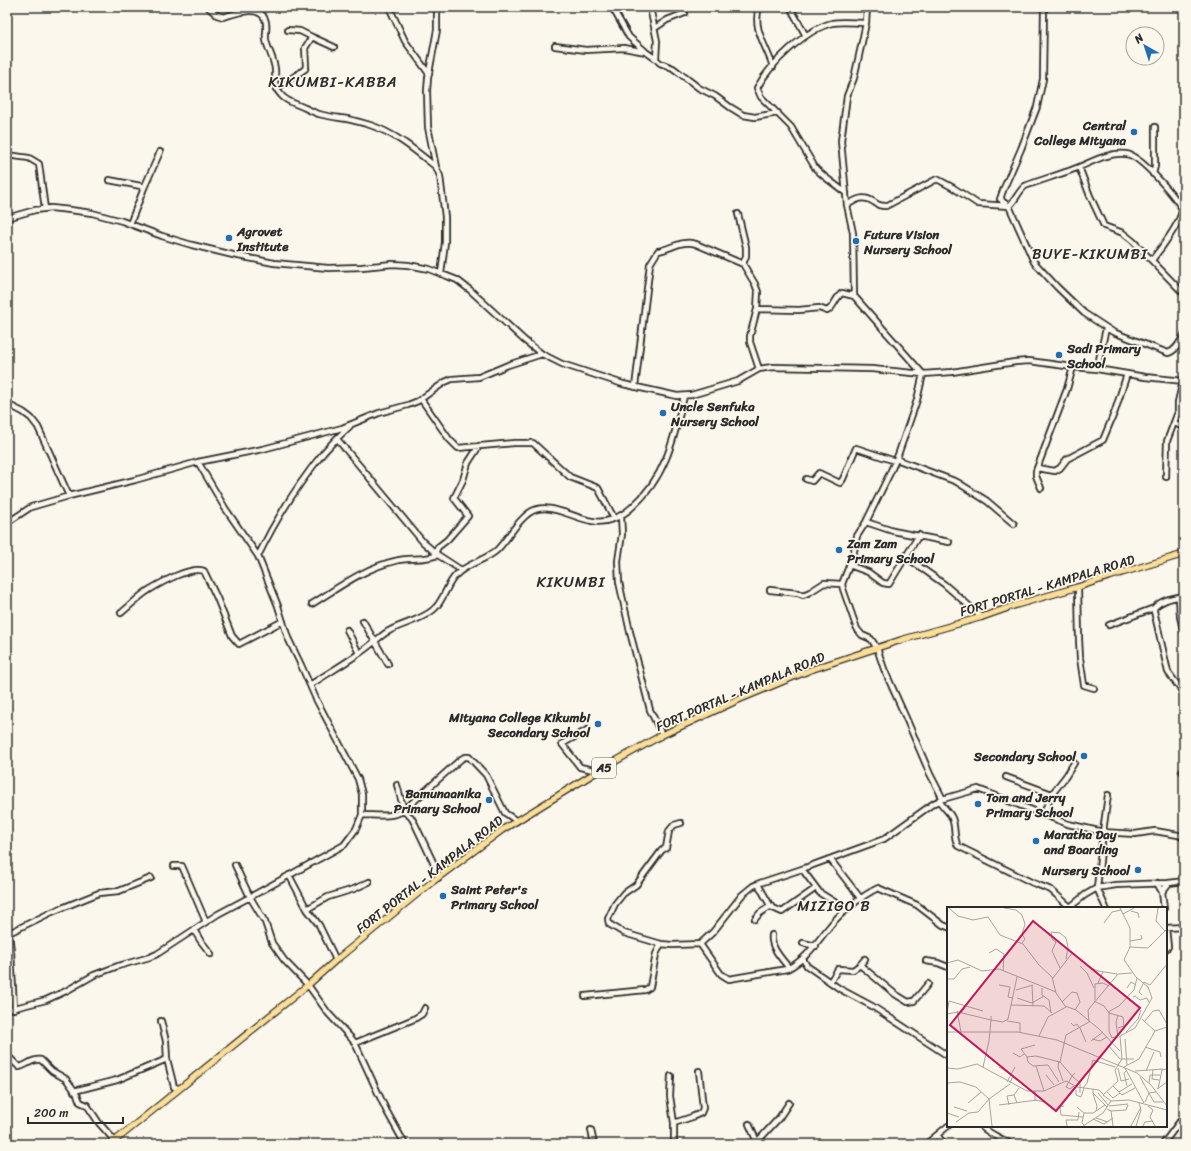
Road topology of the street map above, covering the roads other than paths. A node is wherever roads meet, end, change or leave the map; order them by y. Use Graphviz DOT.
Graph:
graph roads {
  1 [pos="208,7"];
  2 [pos="389,7"];
  3 [pos="437,7"];
  4 [pos="612,7"];
  5 [pos="650,7"];
  6 [pos="759,7"];
  7 [pos="790,7"];
  8 [pos="867,7"];
  9 [pos="1044,7"];
  10 [pos="685,13"];
  11 [pos="866,23"];
  12 [pos="655,28"];
  13 [pos="288,30"];
  14 [pos="806,36"];
  15 [pos="312,37"];
  16 [pos="555,46"];
  17 [pos="334,47"];
  18 [pos="646,52"];
  19 [pos="656,59"];
  20 [pos="773,67"];
  21 [pos="429,74"];
  22 [pos="276,89"];
  23 [pos="778,113"];
  24 [pos="1155,127"];
  25 [pos="160,152"];
  26 [pos="7,156"];
  27 [pos="436,167"];
  28 [pos="1079,167"];
  29 [pos="1153,174"];
  30 [pos="109,180"];
  31 [pos="144,188"];
  32 [pos="846,193"];
  33 [pos="1001,198"];
  34 [pos="847,205"];
  35 [pos="996,205"];
  36 [pos="1009,206"];
  37 [pos="45,209"];
  38 [pos="738,214"];
  39 [pos="1184,214"];
  40 [pos="7,218"];
  41 [pos="1179,219"];
  42 [pos="130,224"];
  43 [pos="1152,260"];
  44 [pos="742,264"];
  45 [pos="441,274"];
  46 [pos="1184,294"];
  47 [pos="854,296"];
  48 [pos="757,309"];
  49 [pos="1106,328"];
  50 [pos="1184,335"];
  51 [pos="542,354"];
  52 [pos="1073,367"];
  53 [pos="759,369"];
  54 [pos="1097,369"];
  55 [pos="922,374"];
  56 [pos="1127,374"];
  57 [pos="1183,381"];
  58 [pos="635,387"];
  59 [pos="684,396"];
  60 [pos="421,399"];
  61 [pos="7,404"];
  62 [pos="1174,423"];
  63 [pos="352,424"];
  64 [pos="1184,427"];
  65 [pos="337,439"];
  66 [pos="479,446"];
  67 [pos="896,460"];
  68 [pos="198,462"];
  69 [pos="1037,468"];
  70 [pos="1166,477"];
  71 [pos="806,480"];
  72 [pos="1041,488"];
  73 [pos="69,496"];
  74 [pos="621,516"];
  75 [pos="614,518"];
  76 [pos="866,522"];
  77 [pos="7,523"];
  78 [pos="1014,524"];
  79 [pos="919,535"];
  80 [pos="949,542"];
  81 [pos="436,554"];
  82 [pos="1184,554"];
  83 [pos="258,556"];
  84 [pos="906,557"];
  85 [pos="849,565"];
  86 [pos="461,570"];
  87 [pos="842,584"];
  88 [pos="1078,587"];
  89 [pos="770,590"];
  90 [pos="1181,597"];
  91 [pos="312,604"];
  92 [pos="1154,608"];
  93 [pos="121,614"];
  94 [pos="982,617"];
  95 [pos="283,621"];
  96 [pos="363,621"];
  97 [pos="1109,625"];
  98 [pos="347,630"];
  99 [pos="1184,634"];
  100 [pos="375,642"];
  101 [pos="877,648"];
  102 [pos="359,653"];
  103 [pos="388,664"];
  104 [pos="310,685"];
  105 [pos="1094,688"];
  106 [pos="1184,694"];
  107 [pos="587,730"];
  108 [pos="662,735"];
  109 [pos="1074,763"];
  110 [pos="598,771"];
  111 [pos="1006,777"];
  112 [pos="397,785"];
  113 [pos="1052,794"];
  114 [pos="1108,795"];
  115 [pos="941,800"];
  116 [pos="403,810"];
  117 [pos="1043,814"];
  118 [pos="362,815"];
  119 [pos="517,820"];
  120 [pos="681,823"];
  121 [pos="1103,832"];
  122 [pos="1184,836"];
  123 [pos="830,859"];
  124 [pos="235,865"];
  125 [pos="174,866"];
  126 [pos="802,869"];
  127 [pos="289,875"];
  128 [pos="151,878"];
  129 [pos="438,878"];
  130 [pos="1184,881"];
  131 [pos="369,882"];
  132 [pos="1157,883"];
  133 [pos="1170,883"];
  134 [pos="758,884"];
  135 [pos="816,888"];
  136 [pos="1097,888"];
  137 [pos="1162,892"];
  138 [pos="250,897"];
  139 [pos="862,899"];
  140 [pos="771,906"];
  141 [pos="1068,907"];
  142 [pos="1070,907"];
  143 [pos="1106,907"];
  144 [pos="1164,907"];
  145 [pos="307,909"];
  146 [pos="846,910"];
  147 [pos="755,919"];
  148 [pos="206,922"];
  149 [pos="947,927"];
  150 [pos="1184,927"];
  151 [pos="1167,928"];
  152 [pos="194,930"];
  153 [pos="8,933"];
  154 [pos="772,935"];
  155 [pos="1167,938"];
  156 [pos="803,943"];
  157 [pos="661,944"];
  158 [pos="700,944"];
  159 [pos="816,946"];
  160 [pos="1167,948"];
  161 [pos="211,954"];
  162 [pos="803,959"];
  163 [pos="865,959"];
  164 [pos="336,960"];
  165 [pos="926,962"];
  166 [pos="860,965"];
  167 [pos="947,967"];
  168 [pos="789,968"];
  169 [pos="830,982"];
  170 [pos="928,984"];
  171 [pos="308,985"];
  172 [pos="585,996"];
  173 [pos="425,1008"];
  174 [pos="14,1009"];
  175 [pos="7,1010"];
  176 [pos="161,1021"];
  177 [pos="355,1043"];
  178 [pos="7,1055"];
  179 [pos="947,1055"];
  180 [pos="167,1059"];
  181 [pos="699,1071"];
  182 [pos="671,1076"];
  183 [pos="179,1088"];
  184 [pos="74,1091"];
  185 [pos="789,1103"];
  186 [pos="1184,1116"];
  187 [pos="674,1123"];
  188 [pos="749,1124"];
  189 [pos="947,1127"];
  190 [pos="982,1127"];
  191 [pos="591,1130"];
  192 [pos="937,1134"];
  193 [pos="113,1143"];
  194 [pos="757,1143"];
  195 [pos="1009,1143"];
  196 [pos="405,1144"];
  197 [pos="594,1144"];
  198 [pos="674,1144"];
  199 [pos="926,1144"];
  200 [pos="944,1144"];
  201 [pos="1163,1144"];
  1 -- 22 [label="street"];
  2 -- 21 [label="street"];
  3 -- 21 [label="street"];
  4 -- 18 [label="street"];
  5 -- 12 [label="street"];
  6 -- 20 [label="street"];
  7 -- 14 [label="street"];
  8 -- 11 [label="street"];
  9 -- 33 [label="street"];
  10 -- 12 [label="street"];
  11 -- 14 [label="street"];
  11 -- 32 [label="street"];
  12 -- 19 [label="street"];
  13 -- 15 [label="street"];
  14 -- 20 [label="street"];
  15 -- 17 [label="street"];
  15 -- 22 [label="street"];
  16 -- 18 [label="street"];
  18 -- 19 [label="street"];
  19 -- 23 [label="street"];
  20 -- 23 [label="street"];
  21 -- 27 [label="street"];
  22 -- 27 [label="street"];
  23 -- 32 [label="street"];
  24 -- 29 [label="street"];
  25 -- 31 [label="street"];
  26 -- 37 [label="street"];
  27 -- 45 [label="street"];
  28 -- 29 [label="street"];
  28 -- 36 [label="street"];
  28 -- 43 [label="street"];
  29 -- 41 [label="street"];
  30 -- 31 [label="street"];
  31 -- 42 [label="street"];
  32 -- 34 [label="street"];
  33 -- 35 [label="street"];
  33 -- 36 [label="street"];
  34 -- 35 [label="street"];
  34 -- 47 [label="street"];
  35 -- 36 [label="street"];
  36 -- 49 [label="street"];
  37 -- 40 [label="street"];
  37 -- 42 [label="street"];
  38 -- 44 [label="street"];
  39 -- 41 [label="street"];
  41 -- 43 [label="street"];
  42 -- 45 [label="street"];
  43 -- 46 [label="street"];
  44 -- 48 [label="street"];
  44 -- 58 [label="street"];
  45 -- 51 [label="street"];
  47 -- 48 [label="street"];
  47 -- 55 [label="street"];
  48 -- 53 [label="street"];
  49 -- 50 [label="street"];
  49 -- 54 [label="street"];
  51 -- 58 [label="street"];
  51 -- 60 [label="street"];
  52 -- 54 [label="street"];
  52 -- 55 [label="street"];
  52 -- 69 [label="street"];
  53 -- 55 [label="street"];
  53 -- 59 [label="street"];
  54 -- 56 [label="street"];
  55 -- 67 [label="street"];
  56 -- 57 [label="street"];
  56 -- 69 [label="street"];
  57 -- 62 [label="street"];
  58 -- 59 [label="street"];
  59 -- 74 [label="street"];
  60 -- 63 [label="street"];
  60 -- 66 [label="street"];
  61 -- 73 [label="street"];
  62 -- 64 [label="street"];
  62 -- 70 [label="street"];
  63 -- 65 [label="street"];
  63 -- 68 [label="street"];
  65 -- 81 [label="street"];
  65 -- 83 [label="street"];
  66 -- 75 [label="street"];
  66 -- 81 [label="street"];
  67 -- 71 [label="street"];
  67 -- 76 [label="street"];
  67 -- 78 [label="street"];
  68 -- 73 [label="street"];
  68 -- 83 [label="street"];
  69 -- 72 [label="street"];
  73 -- 77 [label="street"];
  74 -- 75 [label="street"];
  74 -- 108 [label="street"];
  75 -- 86 [label="street"];
  76 -- 79 [label="street"];
  76 -- 85 [label="street"];
  79 -- 80 [label="street"];
  79 -- 84 [label="street"];
  81 -- 86 [label="street"];
  81 -- 91 [label="street"];
  82 -- 88 [label="main road, FORT PORTAL - KAMPALA ROAD / A5"];
  83 -- 95 [label="street"];
  84 -- 85 [label="street"];
  84 -- 94 [label="street"];
  85 -- 87 [label="street"];
  86 -- 100 [label="street"];
  87 -- 89 [label="street"];
  87 -- 101 [label="street"];
  88 -- 94 [label="main road, FORT PORTAL - KAMPALA ROAD / A5"];
  88 -- 105 [label="street"];
  90 -- 92 [label="street"];
  90 -- 99 [label="street"];
  92 -- 97 [label="street"];
  92 -- 106 [label="street"];
  93 -- 95 [label="street"];
  94 -- 101 [label="main road, FORT PORTAL - KAMPALA ROAD / A5"];
  95 -- 104 [label="street"];
  96 -- 100 [label="street"];
  98 -- 102 [label="street"];
  100 -- 102 [label="street"];
  100 -- 103 [label="street"];
  101 -- 108 [label="main road, FORT PORTAL - KAMPALA ROAD / A5"];
  101 -- 115 [label="street"];
  102 -- 104 [label="street"];
  104 -- 118 [label="street"];
  107 -- 110 [label="street"];
  108 -- 110 [label="main road, FORT PORTAL - KAMPALA ROAD / A5"];
  109 -- 113 [label="street"];
  110 -- 119 [label="main road, FORT PORTAL - KAMPALA ROAD / A5"];
  111 -- 113 [label="street"];
  112 -- 116 [label="street"];
  113 -- 117 [label="street"];
  114 -- 121 [label="street"];
  115 -- 117 [label="street"];
  115 -- 123 [label="street"];
  115 -- 141 [label="street"];
  116 -- 118 [label="street"];
  116 -- 119 [label="street"];
  116 -- 129 [label="street"];
  117 -- 121 [label="street"];
  118 -- 127 [label="street"];
  119 -- 129 [label="main road, FORT PORTAL - KAMPALA ROAD / A5"];
  120 -- 157 [label="street"];
  121 -- 122 [label="street"];
  121 -- 136 [label="street"];
  123 -- 126 [label="street"];
  123 -- 139 [label="street"];
  124 -- 138 [label="street"];
  125 -- 148 [label="street"];
  126 -- 134 [label="street"];
  126 -- 135 [label="street"];
  127 -- 138 [label="street"];
  127 -- 145 [label="street"];
  128 -- 153 [label="street"];
  129 -- 164 [label="main road, FORT PORTAL - KAMPALA ROAD / A5"];
  130 -- 133 [label="street"];
  131 -- 145 [label="street"];
  132 -- 133 [label="street"];
  132 -- 136 [label="street"];
  132 -- 137 [label="street"];
  133 -- 137 [label="street"];
  134 -- 140 [label="street"];
  134 -- 158 [label="street"];
  135 -- 140 [label="street"];
  135 -- 146 [label="street"];
  136 -- 142 [label="street"];
  136 -- 143 [label="street"];
  137 -- 144 [label="street"];
  138 -- 148 [label="street"];
  138 -- 171 [label="street"];
  139 -- 146 [label="street"];
  139 -- 149 [label="street"];
  140 -- 147 [label="street"];
  145 -- 164 [label="street"];
  146 -- 159 [label="street"];
  148 -- 152 [label="street"];
  150 -- 151 [label="street"];
  152 -- 161 [label="street"];
  152 -- 174 [label="street"];
  153 -- 174 [label="street"];
  154 -- 168 [label="street"];
  155 -- 160 [label="street"];
  156 -- 159 [label="street"];
  157 -- 158 [label="street"];
  157 -- 172 [label="street"];
  158 -- 168 [label="street"];
  159 -- 162 [label="street"];
  162 -- 168 [label="street"];
  162 -- 169 [label="street"];
  163 -- 166 [label="street"];
  164 -- 171 [label="main road, FORT PORTAL - KAMPALA ROAD / A5"];
  165 -- 167 [label="street"];
  166 -- 169 [label="street"];
  166 -- 170 [label="street"];
  169 -- 179 [label="street"];
  171 -- 177 [label="street"];
  171 -- 183 [label="main road, FORT PORTAL - KAMPALA ROAD / A5"];
  173 -- 177 [label="street"];
  174 -- 175 [label="street"];
  176 -- 180 [label="street"];
  177 -- 196 [label="street"];
  178 -- 184 [label="street"];
  180 -- 183 [label="street"];
  180 -- 184 [label="street"];
  181 -- 187 [label="street"];
  182 -- 187 [label="street"];
  183 -- 193 [label="main road, FORT PORTAL - KAMPALA ROAD / A5"];
  184 -- 193 [label="street"];
  185 -- 194 [label="street"];
  186 -- 201 [label="street"];
  187 -- 198 [label="street"];
  188 -- 194 [label="street"];
  189 -- 192 [label="street"];
  190 -- 195 [label="street"];
  191 -- 197 [label="street"];
  192 -- 199 [label="street"];
  192 -- 200 [label="street"];
}
